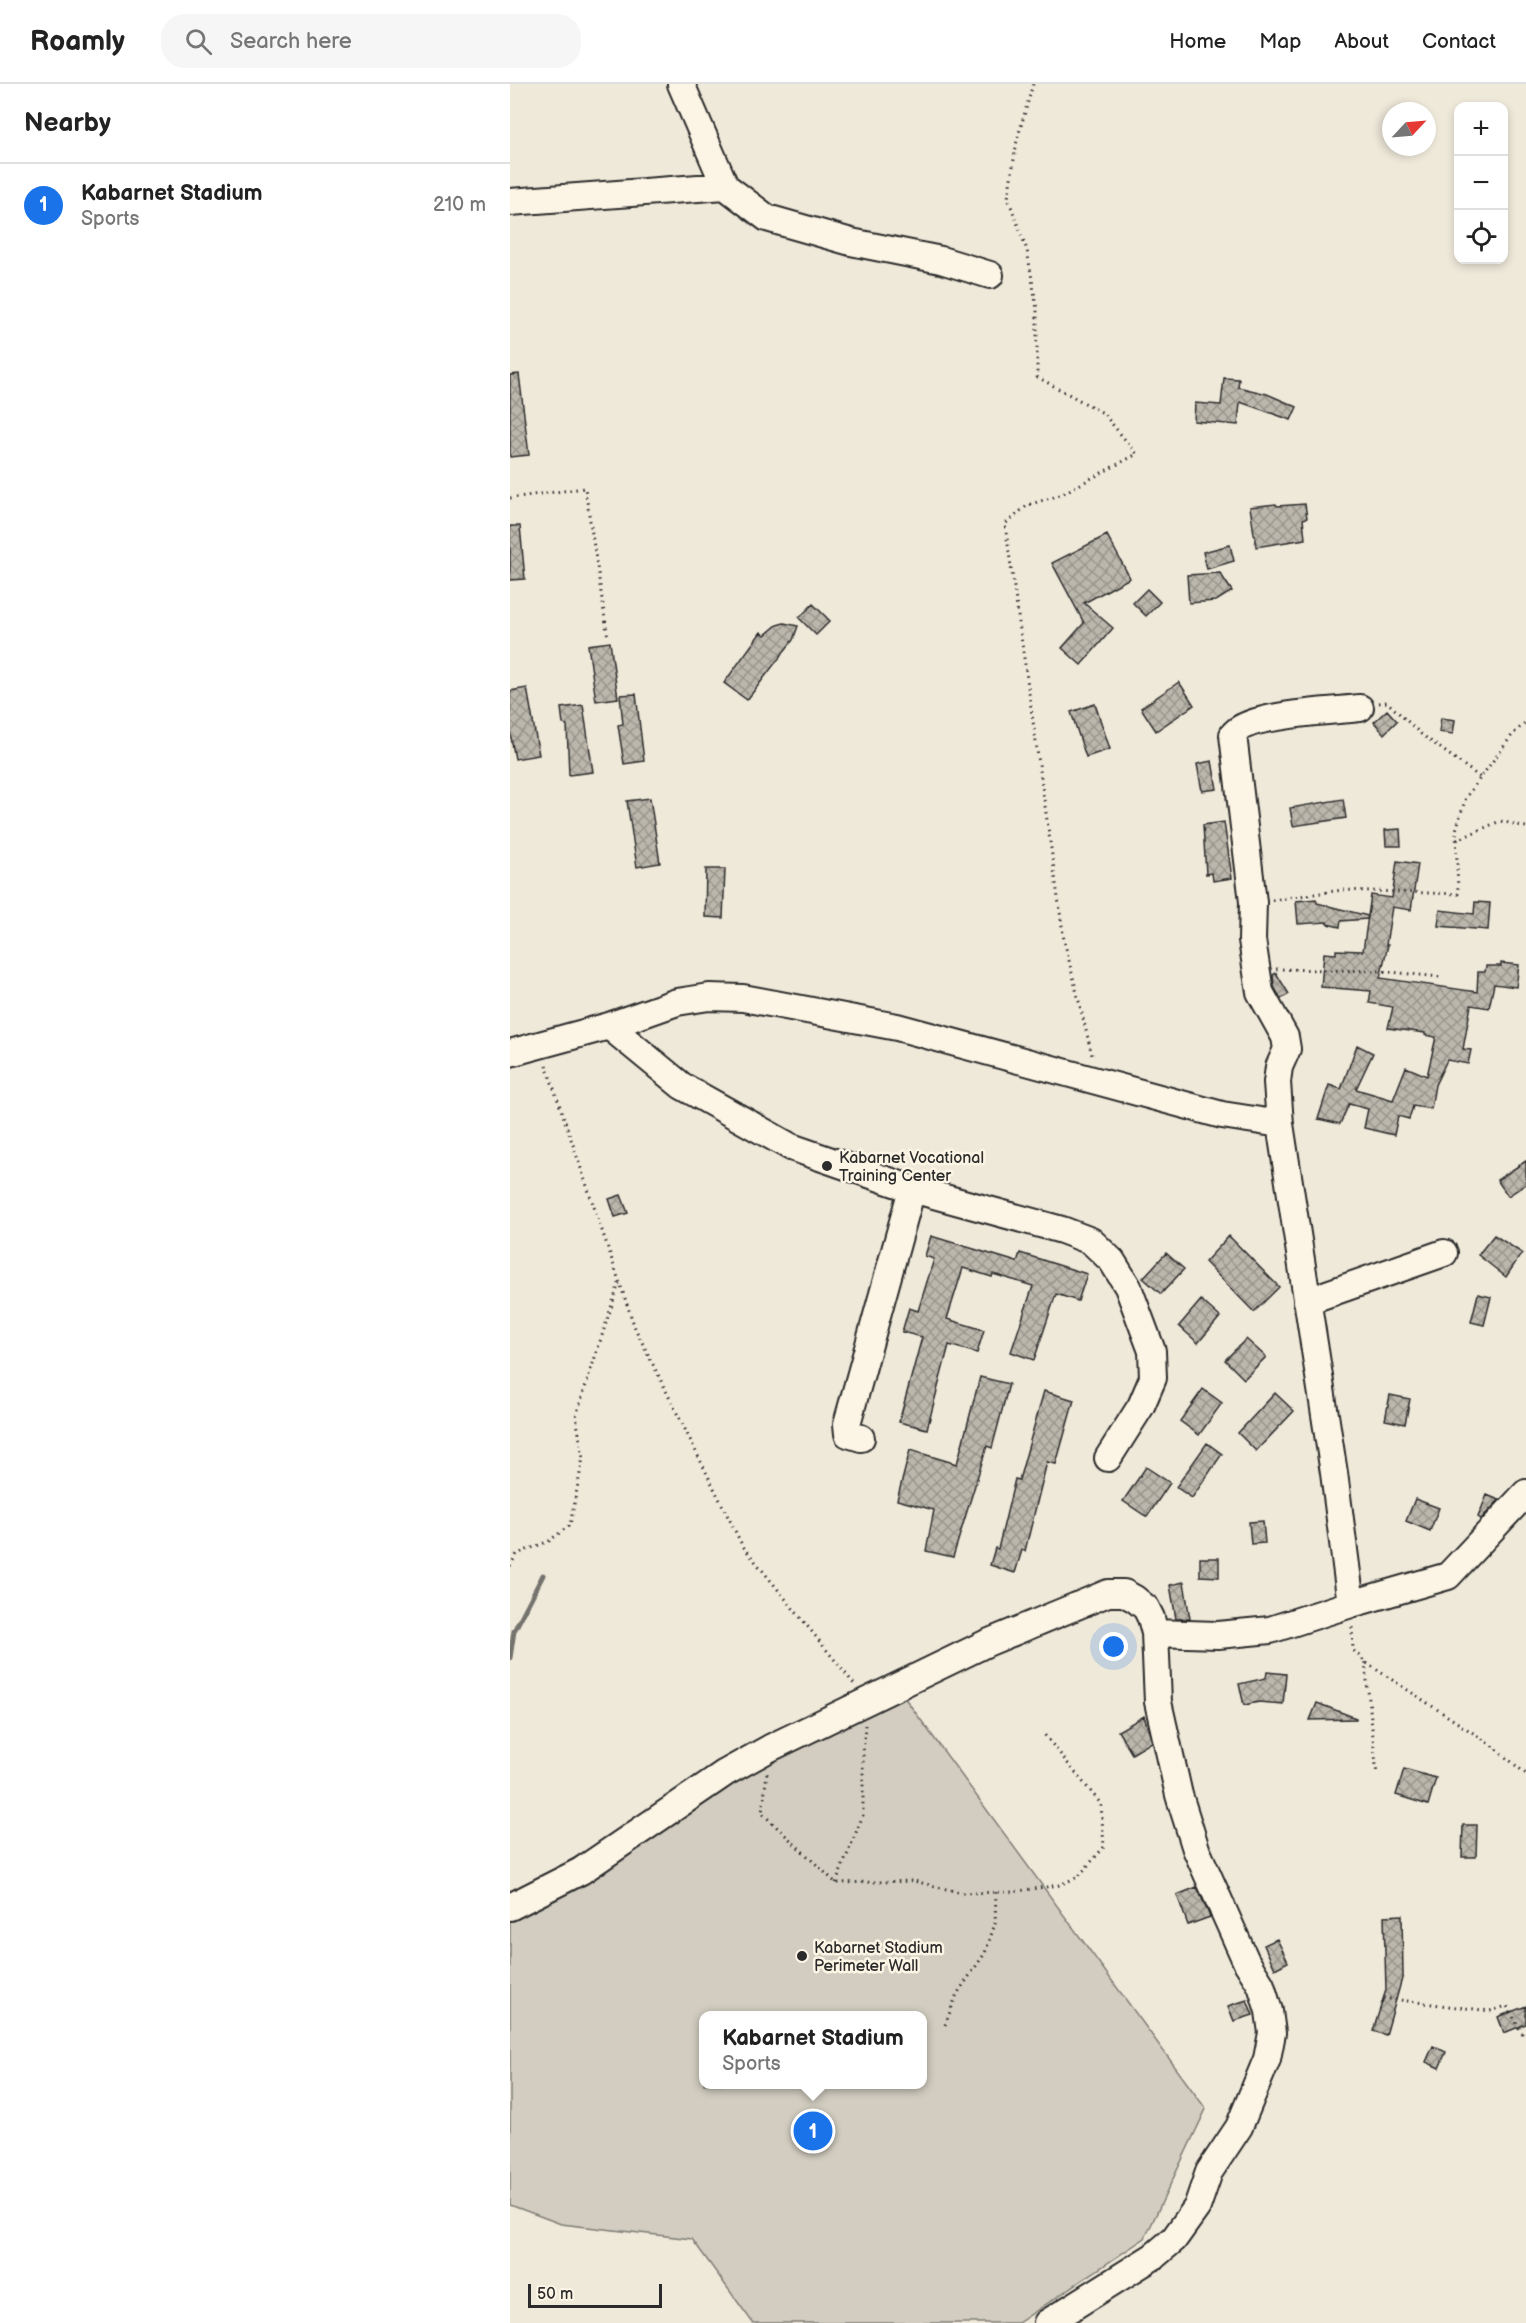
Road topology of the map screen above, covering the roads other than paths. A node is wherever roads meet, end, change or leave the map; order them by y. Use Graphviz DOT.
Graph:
graph roads {
  1 [pos="681,84"];
  2 [pos="726,186"];
  3 [pos="510,202"];
  4 [pos="990,275"];
  5 [pos="1360,708"];
  6 [pos="609,1026"];
  7 [pos="510,1053"];
  8 [pos="1280,1124"];
  9 [pos="912,1189"];
  10 [pos="1444,1253"];
  11 [pos="1307,1301"];
  12 [pos="861,1438"];
  13 [pos="1108,1458"];
  14 [pos="1526,1493"];
  15 [pos="1351,1604"];
  16 [pos="1155,1633"];
  17 [pos="510,1907"];
  18 [pos="1047,2323"];
  1 -- 2 [label="street"];
  2 -- 3 [label="street"];
  2 -- 4 [label="street"];
  5 -- 8 [label="street"];
  6 -- 7 [label="street"];
  6 -- 8 [label="street"];
  6 -- 9 [label="street"];
  8 -- 11 [label="street"];
  9 -- 12 [label="street"];
  9 -- 13 [label="street"];
  10 -- 11 [label="street"];
  11 -- 15 [label="street"];
  14 -- 15 [label="street"];
  15 -- 16 [label="street"];
  16 -- 17 [label="street"];
  16 -- 18 [label="street"];
}
